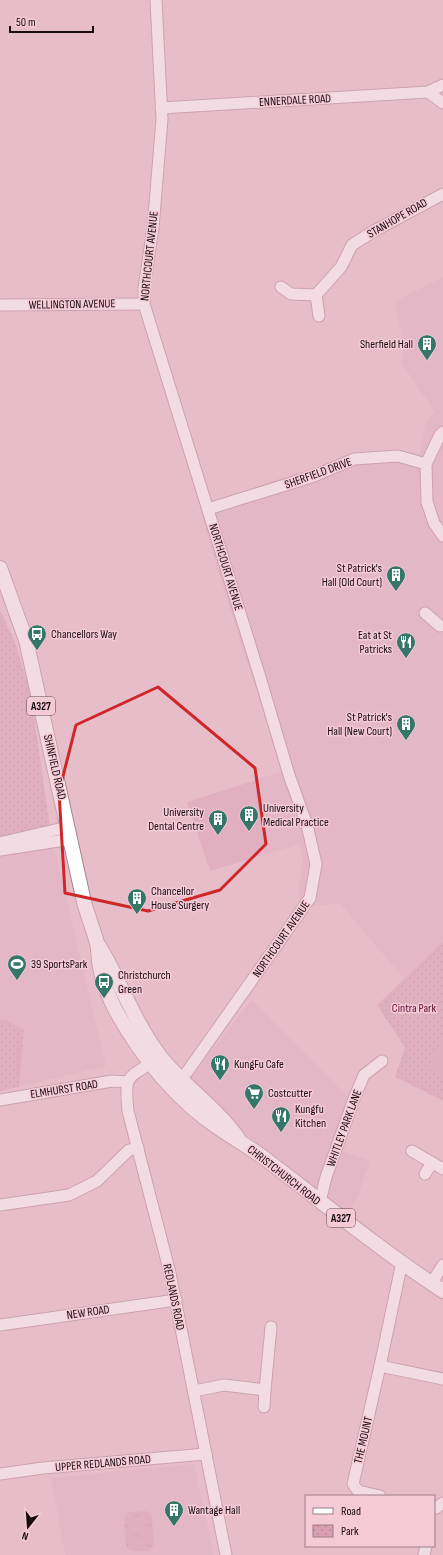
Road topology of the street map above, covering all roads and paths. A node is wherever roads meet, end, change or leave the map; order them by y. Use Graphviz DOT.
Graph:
graph roads {
  1 [pos="156,0"];
  2 [pos="443,85"];
  3 [pos="428,92"];
  4 [pos="443,103"];
  5 [pos="161,108"];
  6 [pos="443,194"];
  7 [pos="281,288"];
  8 [pos="316,295"];
  9 [pos="144,304"];
  10 [pos="0,305"];
  11 [pos="318,316"];
  12 [pos="443,432"];
  13 [pos="426,464"];
  14 [pos="208,510"];
  15 [pos="443,536"];
  16 [pos="1,574"];
  17 [pos="425,613"];
  18 [pos="440,626"];
  19 [pos="69,833"];
  20 [pos="0,843"];
  21 [pos="0,850"];
  22 [pos="156,1060"];
  23 [pos="382,1061"];
  24 [pos="128,1082"];
  25 [pos="177,1083"];
  26 [pos="0,1100"];
  27 [pos="138,1148"];
  28 [pos="412,1151"];
  29 [pos="432,1163"];
  30 [pos="443,1169"];
  31 [pos="425,1174"];
  32 [pos="320,1202"];
  33 [pos="0,1205"];
  34 [pos="402,1262"];
  35 [pos="443,1265"];
  36 [pos="437,1287"];
  37 [pos="176,1300"];
  38 [pos="0,1325"];
  39 [pos="271,1327"];
  40 [pos="380,1366"];
  41 [pos="443,1379"];
  42 [pos="265,1390"];
  43 [pos="194,1391"];
  44 [pos="264,1407"];
  45 [pos="206,1454"];
  46 [pos="0,1474"];
  47 [pos="376,1495"];
  48 [pos="226,1555"];
  1 -- 5 [label="street, NORTHCOURT AVENUE"];
  2 -- 3 [label="street, ENNERDALE ROAD"];
  3 -- 4 [label="street"];
  3 -- 5 [label="street, ENNERDALE ROAD"];
  5 -- 9 [label="street, NORTHCOURT AVENUE"];
  6 -- 8 [label="street, STANHOPE ROAD"];
  7 -- 8 [label="street"];
  8 -- 11 [label="street"];
  9 -- 10 [label="street, WELLINGTON AVENUE"];
  9 -- 14 [label="street, NORTHCOURT AVENUE"];
  12 -- 13 [label="street"];
  13 -- 14 [label="street, SHERFIELD DRIVE"];
  13 -- 15 [label="street"];
  14 -- 25 [label="street, NORTHCOURT AVENUE"];
  16 -- 19 [label="main road, SHINFIELD ROAD / A327"];
  17 -- 18 [label="street"];
  19 -- 20 [label="street"];
  19 -- 21 [label="street"];
  19 -- 22 [label="main road, SHINFIELD ROAD / A327"];
  22 -- 24 [label="street"];
  22 -- 25 [label="main road, CHRISTCHURCH ROAD / A327"];
  23 -- 32 [label="street, WHITLEY PARK LANE"];
  24 -- 26 [label="street, ELMHURST ROAD"];
  24 -- 27 [label="street, REDLANDS ROAD"];
  25 -- 32 [label="main road, CHRISTCHURCH ROAD / A327"];
  27 -- 33 [label="street"];
  27 -- 37 [label="street, REDLANDS ROAD"];
  28 -- 29 [label="street"];
  29 -- 30 [label="street"];
  29 -- 31 [label="street"];
  32 -- 34 [label="main road, CHRISTCHURCH ROAD / A327"];
  34 -- 36 [label="main road, CHRISTCHURCH ROAD / A327"];
  34 -- 40 [label="street, THE MOUNT"];
  35 -- 36 [label="street"];
  37 -- 38 [label="street, NEW ROAD"];
  37 -- 43 [label="street, REDLANDS ROAD"];
  39 -- 42 [label="street"];
  40 -- 41 [label="street"];
  40 -- 47 [label="street, THE MOUNT"];
  42 -- 43 [label="street"];
  42 -- 44 [label="street"];
  43 -- 45 [label="street, REDLANDS ROAD"];
  45 -- 46 [label="street, UPPER REDLANDS ROAD"];
  45 -- 48 [label="street, REDLANDS ROAD"];
}
